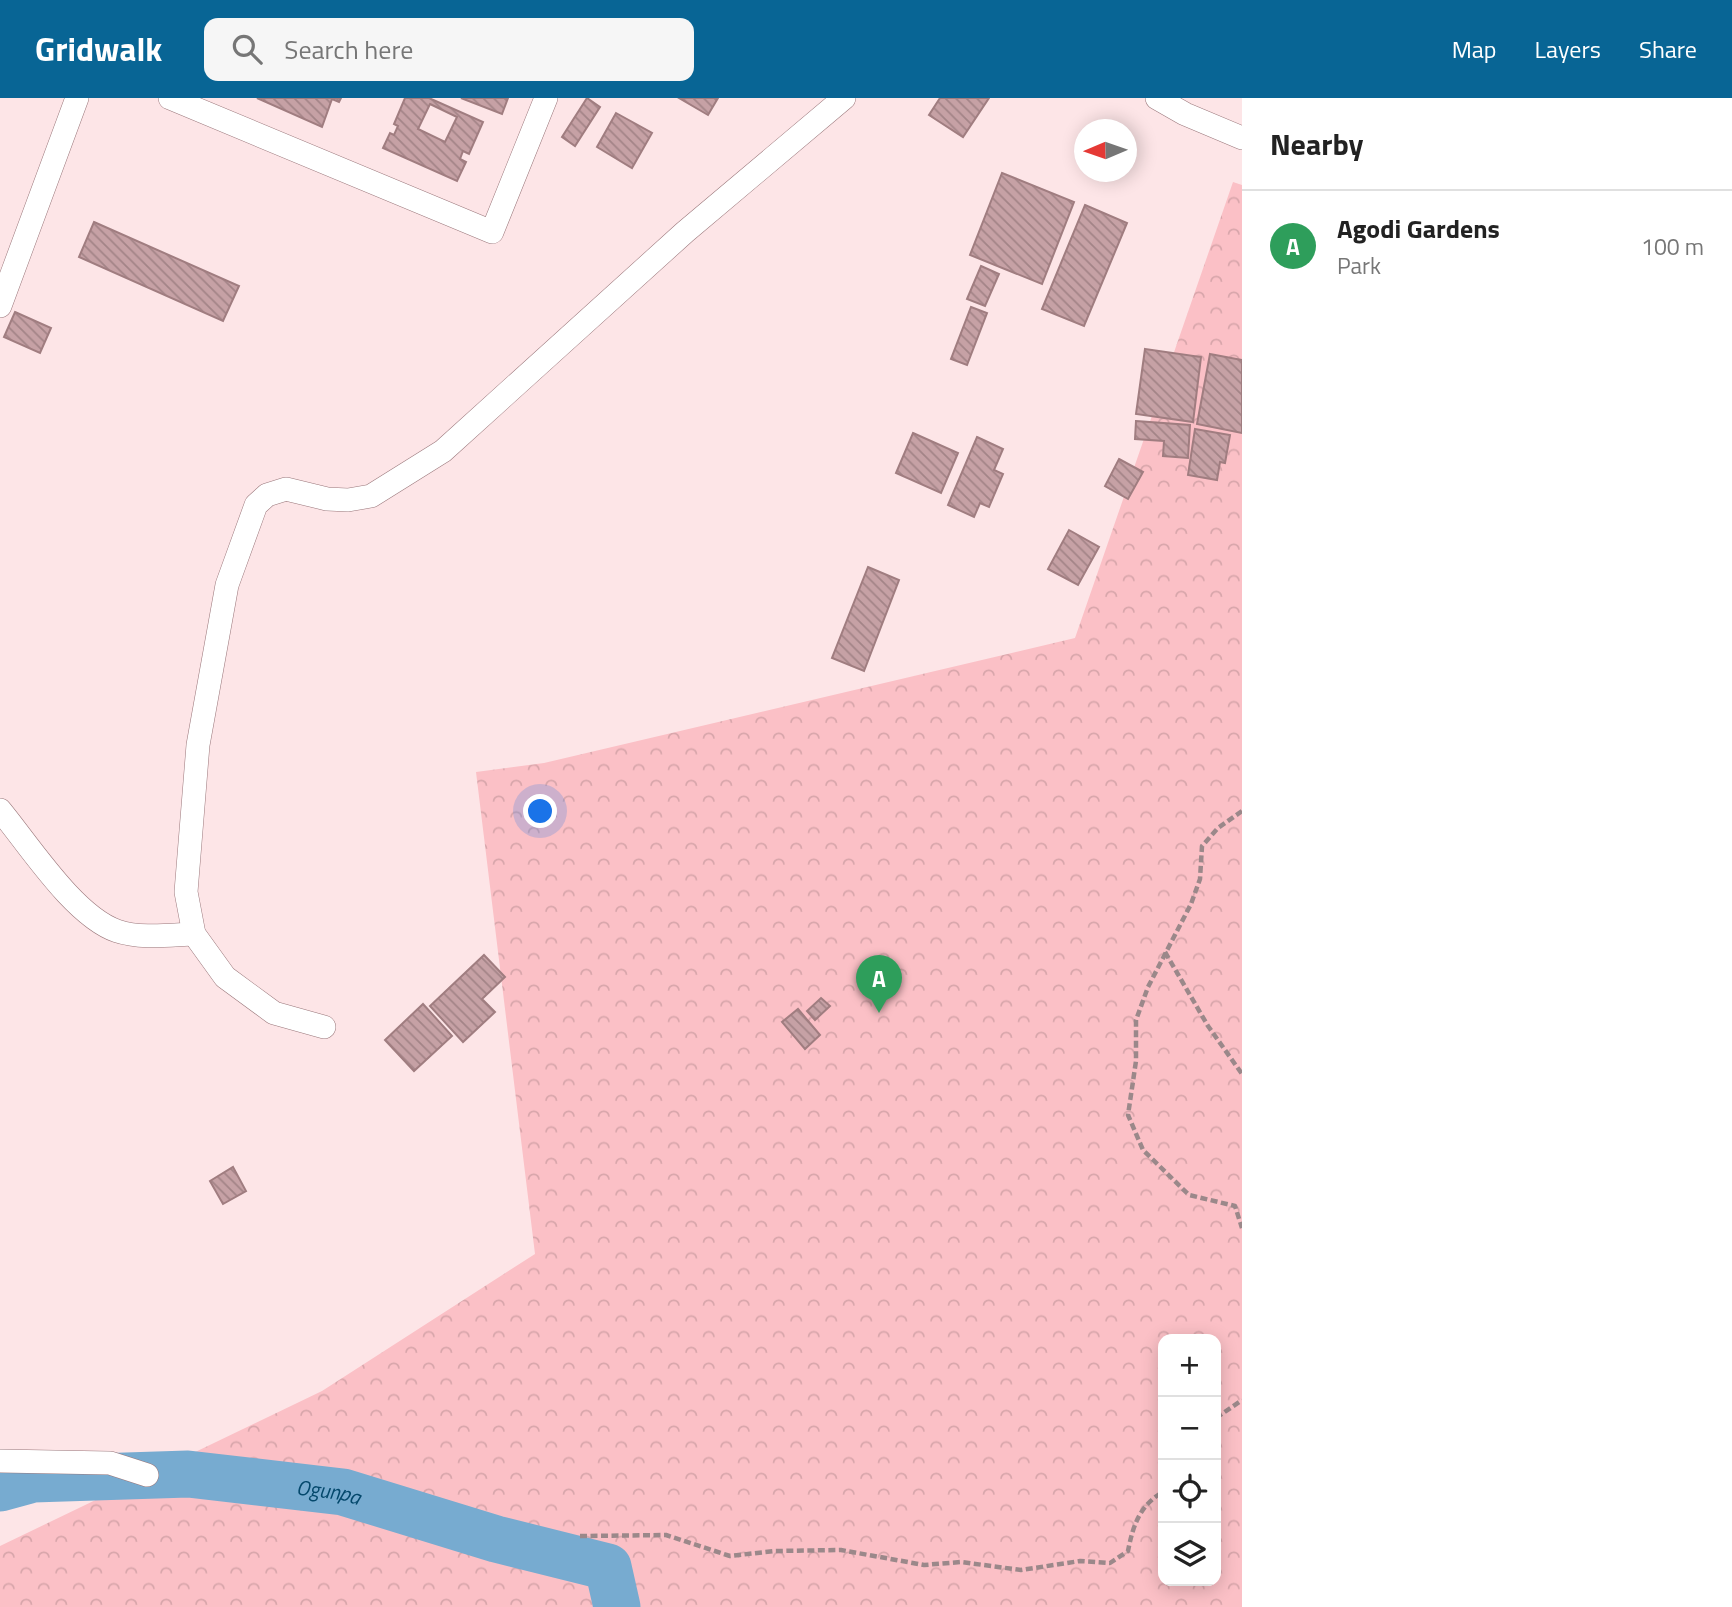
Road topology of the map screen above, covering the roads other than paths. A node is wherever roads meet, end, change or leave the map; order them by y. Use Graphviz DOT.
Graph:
graph roads {
  1 [pos="77,98"];
  2 [pos="170,98"];
  3 [pos="546,98"];
  4 [pos="844,98"];
  5 [pos="1157,98"];
  6 [pos="1242,138"];
  7 [pos="1,301"];
  8 [pos="0,810"];
  9 [pos="194,934"];
  10 [pos="324,1027"];
  11 [pos="0,1461"];
  12 [pos="147,1475"];
  1 -- 7 [label="street"];
  2 -- 3 [label="street"];
  4 -- 9 [label="street"];
  5 -- 6 [label="street"];
  8 -- 9 [label="street"];
  9 -- 10 [label="street"];
  11 -- 12 [label="street"];
}
